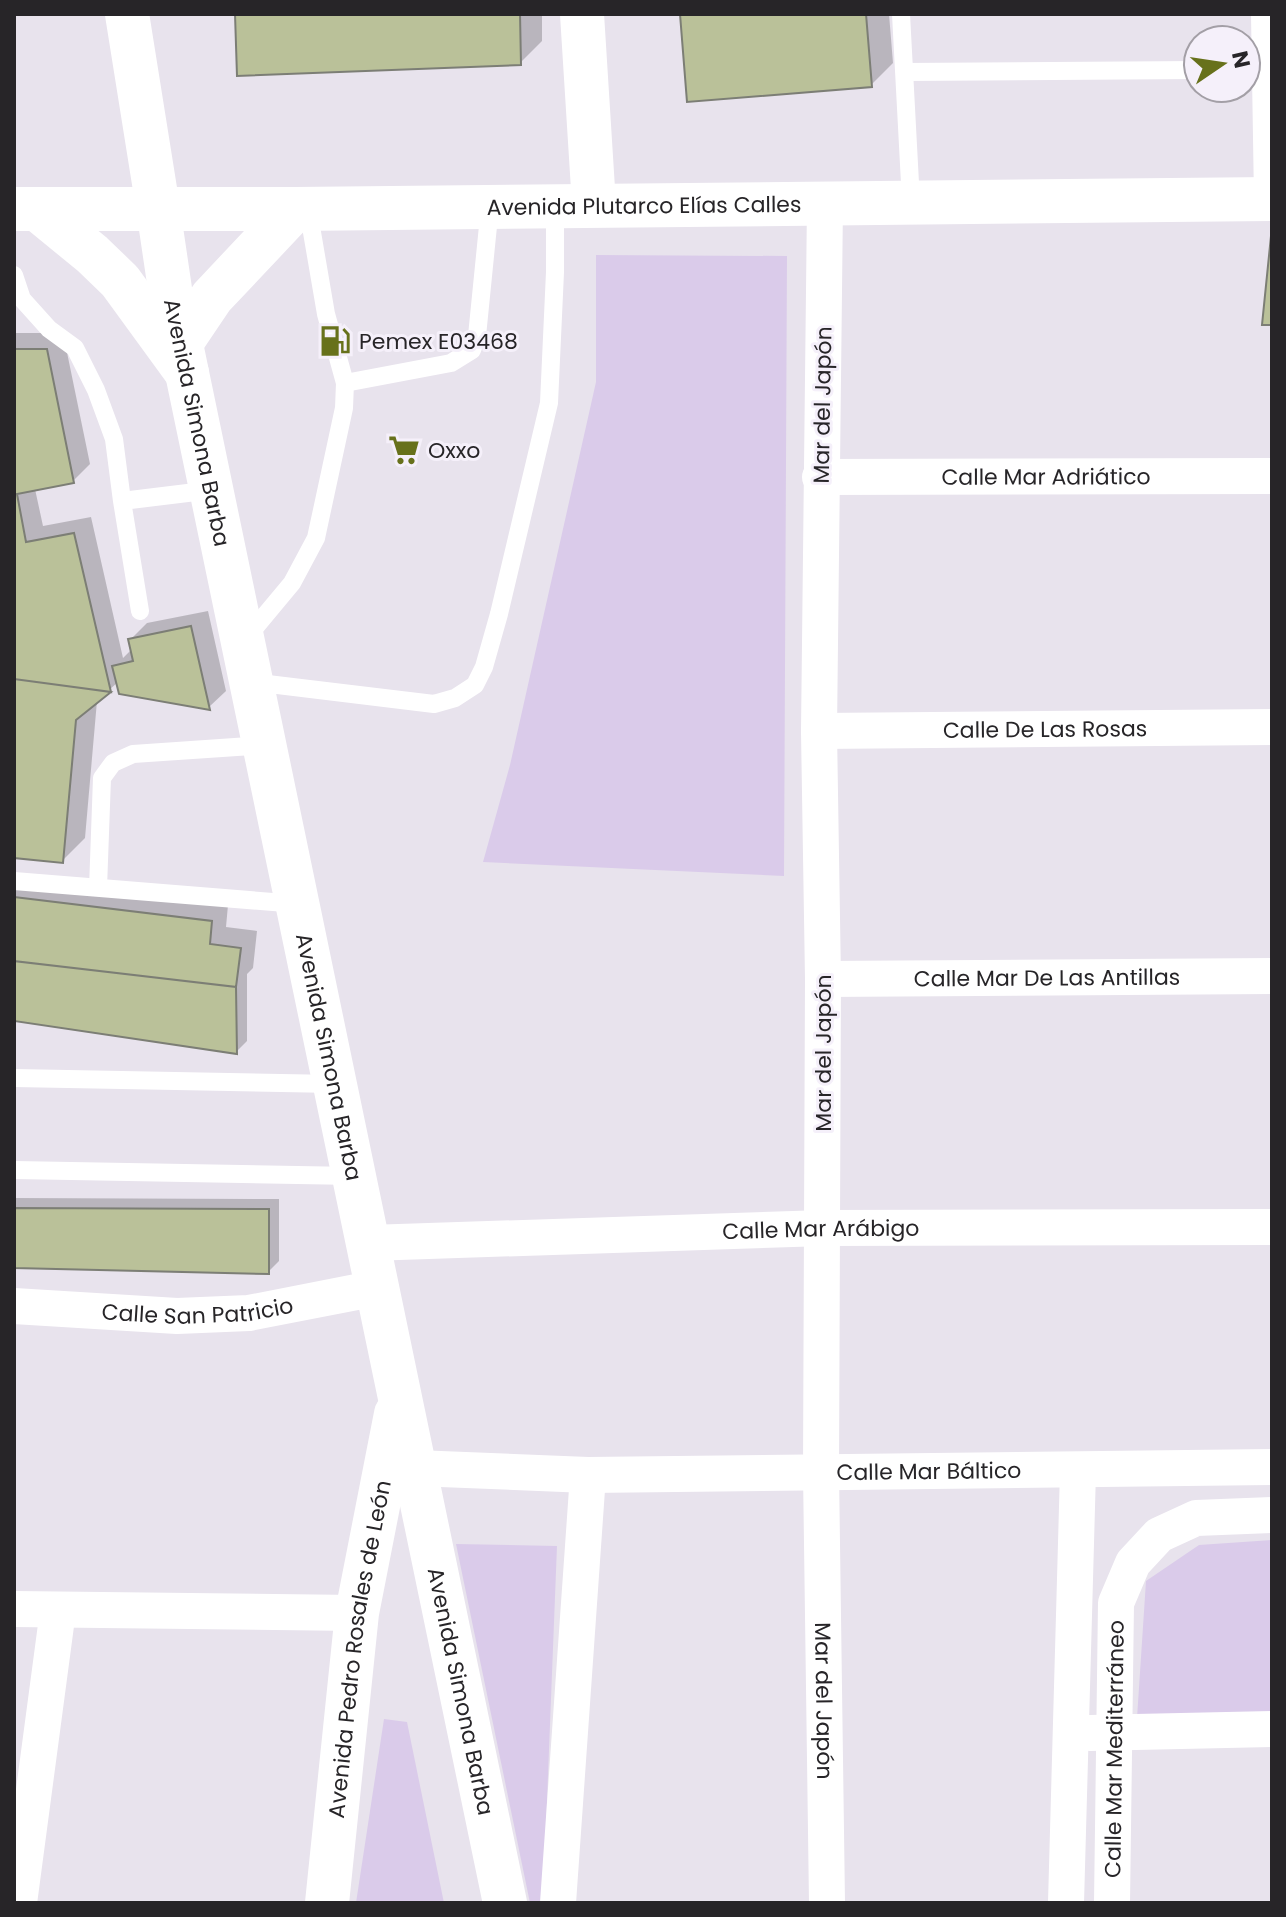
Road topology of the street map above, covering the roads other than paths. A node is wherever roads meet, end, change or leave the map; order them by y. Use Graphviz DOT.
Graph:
graph roads {
  1 [pos="127,14"];
  2 [pos="582,14"];
  3 [pos="901,14"];
  4 [pos="1269,14"];
  5 [pos="1182,70"];
  6 [pos="904,72"];
  7 [pos="1272,199"];
  8 [pos="911,202"];
  9 [pos="825,203"];
  10 [pos="575,205"];
  11 [pos="490,206"];
  12 [pos="158,208"];
  13 [pos="25,209"];
  14 [pos="302,209"];
  15 [pos="14,275"];
  16 [pos="184,358"];
  17 [pos="345,383"];
  18 [pos="1272,476"];
  19 [pos="820,477"];
  20 [pos="212,490"];
  21 [pos="122,501"];
  22 [pos="140,611"];
  23 [pos="247,662"];
  24 [pos="1272,727"];
  25 [pos="819,731"];
  26 [pos="265,745"];
  27 [pos="14,881"];
  28 [pos="98,888"];
  29 [pos="298,904"];
  30 [pos="1272,976"];
  31 [pos="823,979"];
  32 [pos="14,1078"];
  33 [pos="335,1084"];
  34 [pos="14,1170"];
  35 [pos="355,1176"];
  36 [pos="1272,1227"];
  37 [pos="824,1228"];
  38 [pos="369,1243"];
  39 [pos="377,1288"];
  40 [pos="14,1306"];
  41 [pos="399,1396"];
  42 [pos="1272,1467"];
  43 [pos="415,1468"];
  44 [pos="1078,1471"];
  45 [pos="821,1472"];
  46 [pos="588,1475"];
  47 [pos="1272,1515"];
  48 [pos="14,1609"];
  49 [pos="58,1610"];
  50 [pos="357,1613"];
  51 [pos="1272,1729"];
  52 [pos="1112,1732"];
  53 [pos="1069,1734"];
  54 [pos="1067,1831"];
  55 [pos="1112,1834"];
  56 [pos="19,1903"];
  57 [pos="327,1903"];
  58 [pos="505,1903"];
  59 [pos="558,1903"];
  60 [pos="827,1903"];
  61 [pos="1066,1903"];
  62 [pos="1112,1903"];
  1 -- 12 [label="main road, Avenida Simona Barba"];
  2 -- 10 [label="main road"];
  3 -- 6 [label="lane"];
  4 -- 7 [label="street"];
  5 -- 6 [label="lane"];
  6 -- 8 [label="lane"];
  7 -- 8 [label="main road, Avenida Plutarco Elías Calles"];
  8 -- 9 [label="main road, Avenida Plutarco Elías Calles"];
  9 -- 10 [label="main road, Avenida Plutarco Elías Calles"];
  9 -- 19 [label="street, Mar del Japón"];
  10 -- 11 [label="main road, Avenida Plutarco Elías Calles"];
  10 -- 23 [label="lane"];
  11 -- 14 [label="main road, Avenida Plutarco Elías Calles"];
  11 -- 17 [label="lane"];
  12 -- 13 [label="main road, Avenida Plutarco Elías Calles"];
  12 -- 14 [label="main road, Avenida Plutarco Elías Calles"];
  12 -- 16 [label="main road, Avenida Simona Barba"];
  13 -- 16 [label="main road"];
  14 -- 16 [label="main road"];
  14 -- 17 [label="lane"];
  15 -- 21 [label="lane"];
  16 -- 20 [label="main road, Avenida Simona Barba"];
  17 -- 23 [label="lane"];
  18 -- 19 [label="street, Calle Mar Adriático"];
  19 -- 25 [label="street, Mar del Japón"];
  20 -- 21 [label="lane"];
  20 -- 23 [label="main road, Avenida Simona Barba"];
  21 -- 22 [label="lane"];
  23 -- 26 [label="main road, Avenida Simona Barba"];
  24 -- 25 [label="street, Calle De Las Rosas"];
  25 -- 31 [label="street, Mar del Japón"];
  26 -- 28 [label="lane"];
  26 -- 29 [label="main road, Avenida Simona Barba"];
  27 -- 28 [label="lane"];
  28 -- 29 [label="lane"];
  29 -- 33 [label="main road, Avenida Simona Barba"];
  30 -- 31 [label="street, Calle Mar De Las Antillas"];
  31 -- 37 [label="street, Mar del Japón"];
  32 -- 33 [label="lane"];
  33 -- 35 [label="main road, Avenida Simona Barba"];
  34 -- 35 [label="lane"];
  35 -- 38 [label="main road, Avenida Simona Barba"];
  36 -- 37 [label="street, Calle Mar Arábigo"];
  37 -- 38 [label="street, Calle Mar Arábigo"];
  37 -- 45 [label="street, Mar del Japón"];
  38 -- 39 [label="main road, Avenida Simona Barba"];
  39 -- 40 [label="street, Calle San Patricio"];
  39 -- 41 [label="main road, Avenida Simona Barba"];
  41 -- 43 [label="main road, Avenida Simona Barba"];
  41 -- 50 [label="main road, Avenida Pedro Rosales de León"];
  42 -- 44 [label="street, Calle Mar Báltico"];
  43 -- 46 [label="street, Calle Mar Báltico"];
  43 -- 58 [label="main road, Avenida Simona Barba"];
  44 -- 45 [label="street, Calle Mar Báltico"];
  44 -- 53 [label="street"];
  45 -- 46 [label="street, Calle Mar Báltico"];
  45 -- 60 [label="street, Mar del Japón"];
  46 -- 59 [label="street"];
  47 -- 52 [label="street, Calle Mar Mediterráneo"];
  48 -- 49 [label="street"];
  49 -- 50 [label="street"];
  49 -- 56 [label="street"];
  50 -- 57 [label="main road, Avenida Pedro Rosales de León"];
  51 -- 52 [label="street"];
  52 -- 53 [label="street"];
  52 -- 55 [label="street, Calle Mar Mediterráneo"];
  53 -- 54 [label="street"];
  54 -- 55 [label="street"];
  54 -- 61 [label="street"];
  55 -- 62 [label="street, Calle Mar Mediterráneo"];
}
